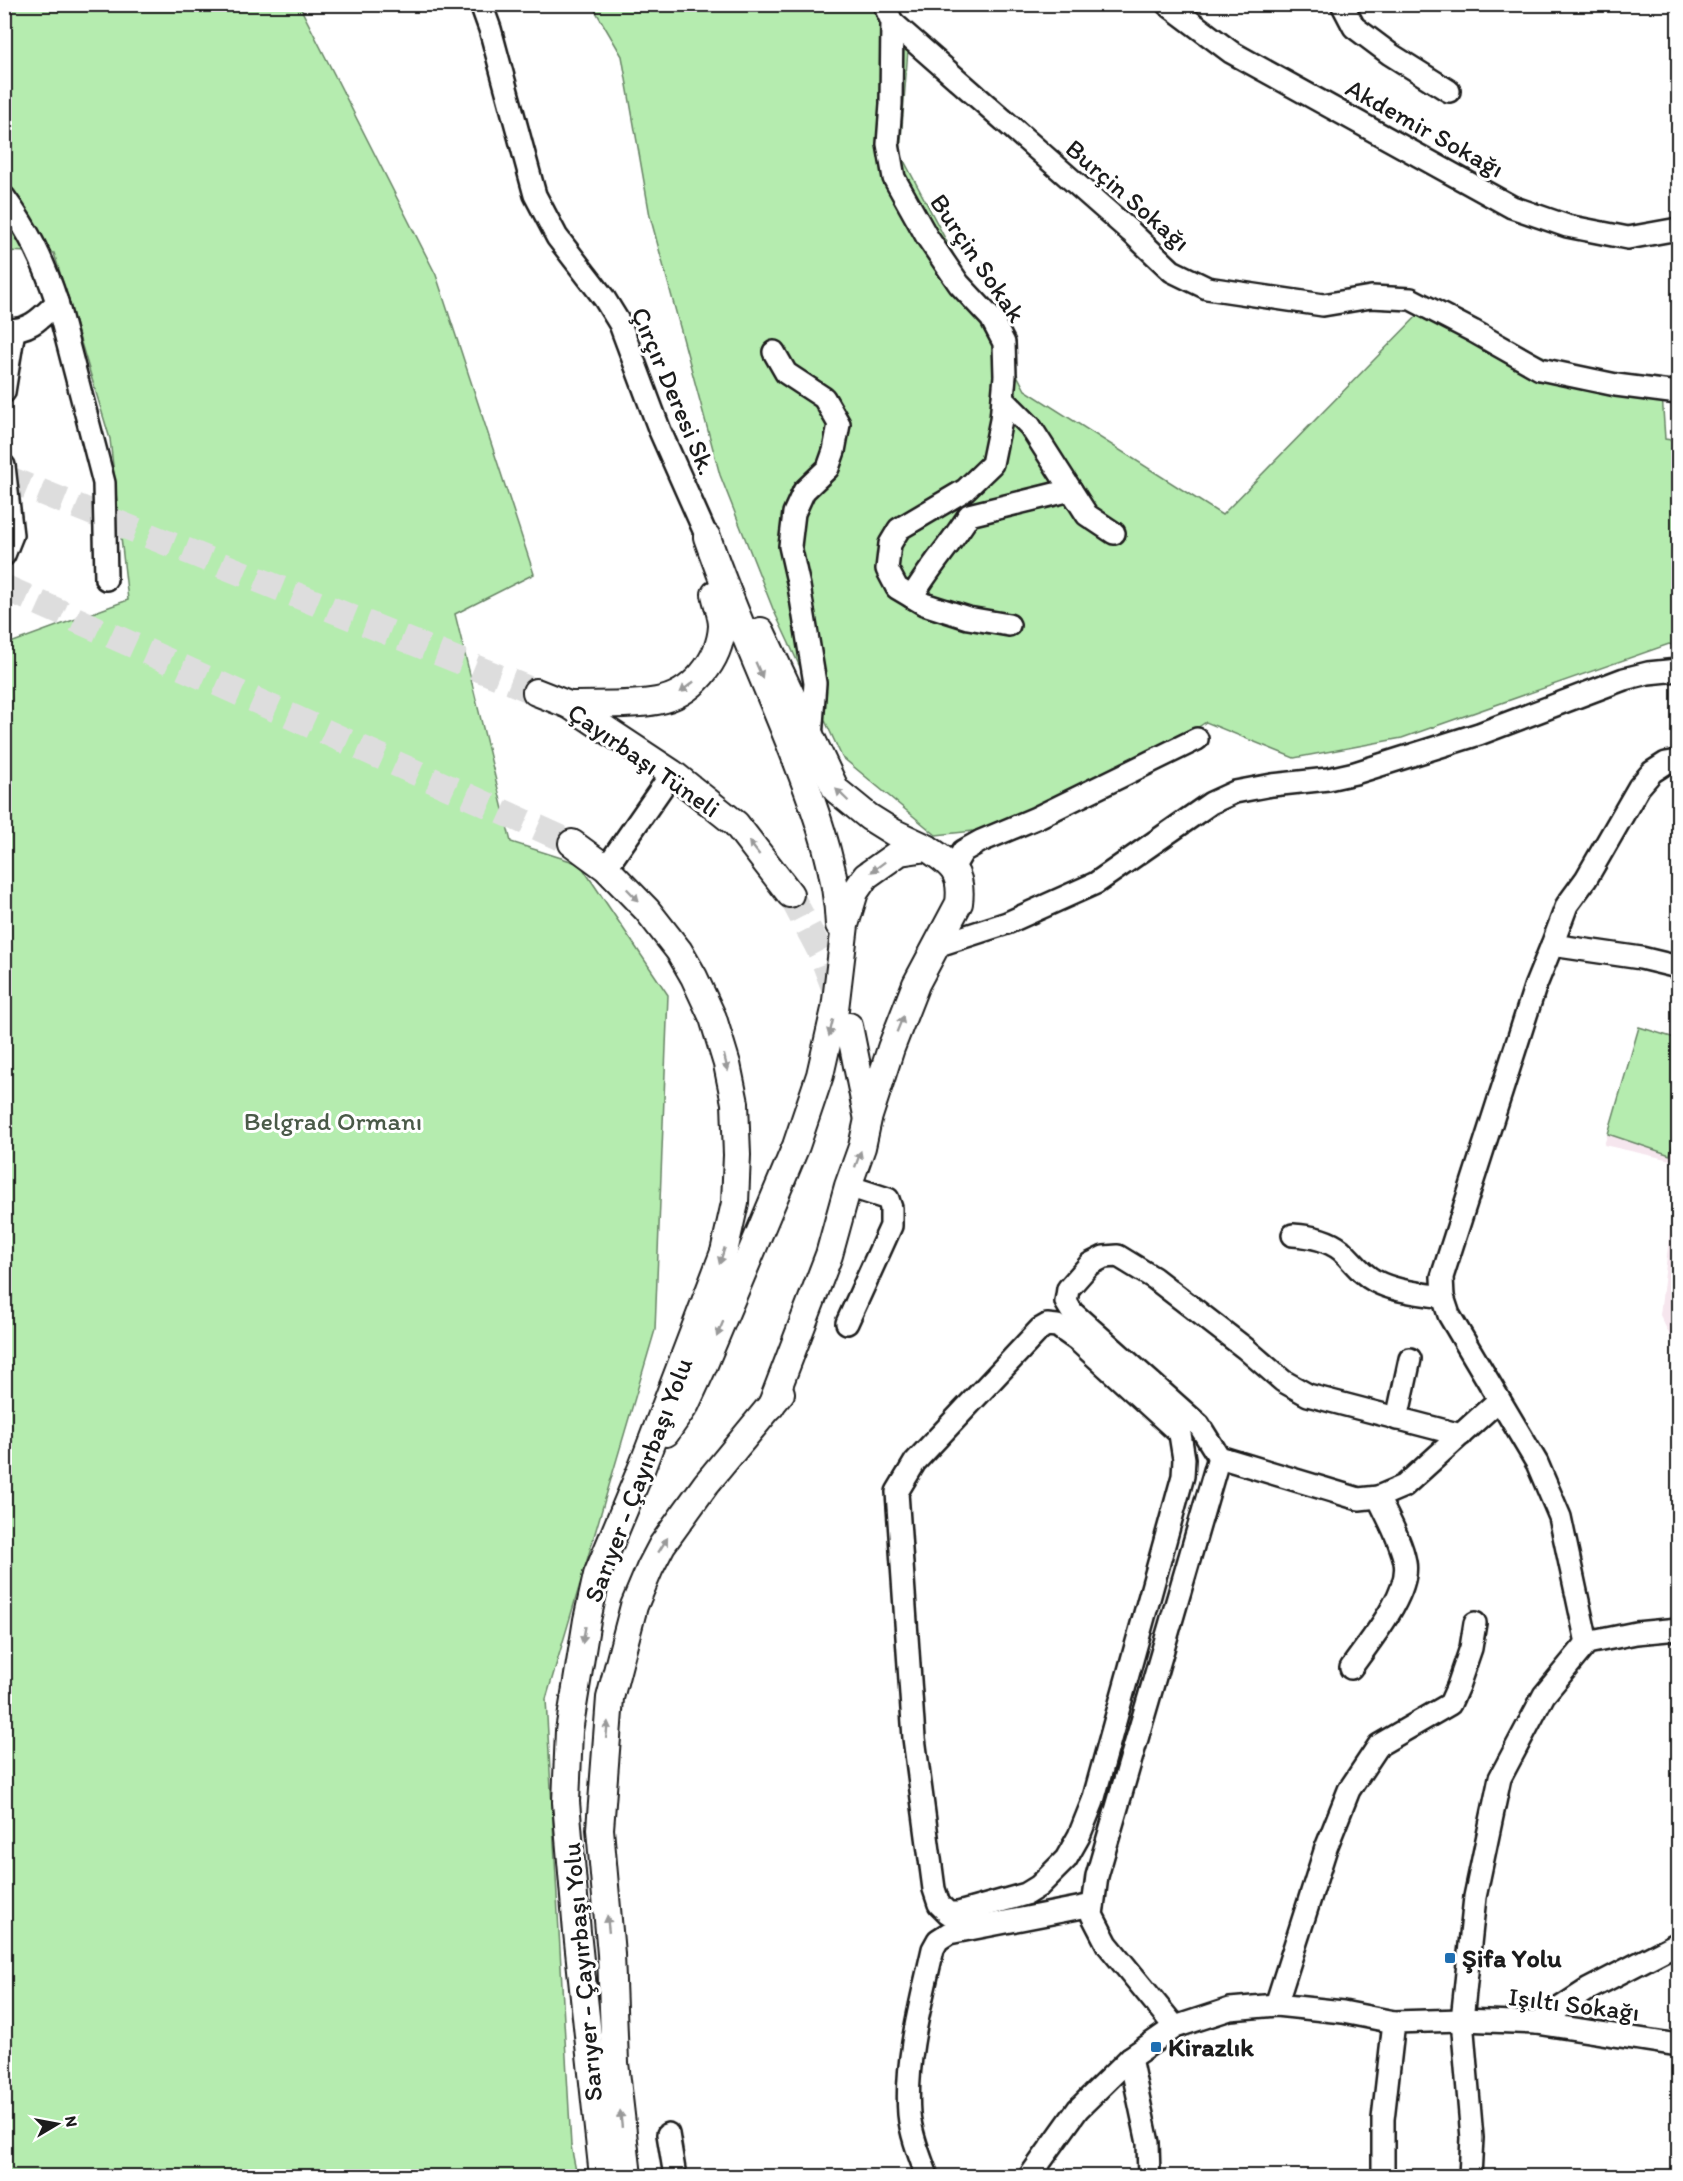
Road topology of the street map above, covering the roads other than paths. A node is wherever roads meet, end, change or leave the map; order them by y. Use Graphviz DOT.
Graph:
graph roads {
  1 [pos="481,4"];
  2 [pos="1167,4"];
  3 [pos="1342,4"];
  4 [pos="888,14"];
  5 [pos="1449,91"];
  6 [pos="4,197"];
  7 [pos="1678,229"];
  8 [pos="57,302"];
  9 [pos="9,330"];
  10 [pos="774,352"];
  11 [pos="4,392"];
  12 [pos="1678,393"];
  13 [pos="1003,399"];
  14 [pos="4,466"];
  15 [pos="1071,490"];
  16 [pos="1114,533"];
  17 [pos="706,537"];
  18 [pos="4,555"];
  19 [pos="106,579"];
  20 [pos="912,597"];
  21 [pos="1009,625"];
  22 [pos="1678,670"];
  23 [pos="536,692"];
  24 [pos="569,705"];
  25 [pos="811,738"];
  26 [pos="1197,739"];
  27 [pos="1678,762"];
  28 [pos="672,773"];
  29 [pos="572,843"];
  30 [pos="927,848"];
  31 [pos="606,868"];
  32 [pos="953,868"];
  33 [pos="790,894"];
  34 [pos="1552,945"];
  35 [pos="936,946"];
  36 [pos="1678,967"];
  37 [pos="841,970"];
  38 [pos="849,1026"];
  39 [pos="868,1119"];
  40 [pos="848,1186"];
  41 [pos="1293,1235"];
  42 [pos="1443,1297"];
  43 [pos="847,1323"];
  44 [pos="1410,1359"];
  45 [pos="1499,1400"];
  46 [pos="1397,1419"];
  47 [pos="1461,1435"];
  48 [pos="1219,1457"];
  49 [pos="642,1467"];
  50 [pos="1378,1497"];
  51 [pos="1475,1623"];
  52 [pos="1678,1629"];
  53 [pos="1140,1633"];
  54 [pos="1165,1640"];
  55 [pos="1587,1643"];
  56 [pos="1351,1668"];
  57 [pos="1093,1905"];
  58 [pos="1678,1942"];
  59 [pos="1276,2005"];
  60 [pos="1462,2019"];
  61 [pos="1394,2022"];
  62 [pos="1537,2023"];
  63 [pos="1175,2027"];
  64 [pos="1678,2045"];
  65 [pos="1131,2058"];
  66 [pos="668,2134"];
  67 [pos="603,2176"];
  68 [pos="628,2176"];
  69 [pos="675,2176"];
  70 [pos="927,2176"];
  71 [pos="1030,2176"];
  72 [pos="1149,2176"];
  73 [pos="1383,2176"];
  74 [pos="1470,2176"];
  1 -- 17 [label="street, Çırçır Deresi Sk."];
  2 -- 7 [label="street, Akdemir Sokağı"];
  3 -- 5 [label="street"];
  4 -- 12 [label="street, Burçin Sokağı"];
  4 -- 13 [label="street, Burçin Sokak"];
  6 -- 8 [label="street"];
  8 -- 9 [label="street"];
  8 -- 19 [label="street"];
  9 -- 11 [label="street"];
  10 -- 25 [label="street"];
  13 -- 15 [label="street"];
  13 -- 20 [label="street, Burçin Sokak"];
  14 -- 18 [label="street"];
  15 -- 16 [label="street"];
  15 -- 20 [label="street"];
  17 -- 24 [label="main road, one-way"];
  17 -- 25 [label="main road"];
  17 -- 37 [label="main road, one-way"];
  20 -- 21 [label="street, Burçin Sokak"];
  22 -- 35 [label="street"];
  23 -- 24 [label="main road, Çayırbaşı Tüneli"];
  24 -- 28 [label="main road, Çayırbaşı Tüneli"];
  30 -- 25 [label="main road, one-way"];
  26 -- 32 [label="street"];
  27 -- 34 [label="street"];
  28 -- 31 [label="street"];
  33 -- 28 [label="main road, Çayırbaşı Tüneli, one-way"];
  29 -- 31 [label="main road, Sarıyer - Çayırbaşı Yolu"];
  30 -- 32 [label="main road"];
  30 -- 37 [label="main road, one-way"];
  31 -- 49 [label="main road, Sarıyer - Çayırbaşı Yolu, one-way"];
  32 -- 35 [label="main road"];
  34 -- 36 [label="street"];
  34 -- 42 [label="street"];
  39 -- 35 [label="main road, one-way"];
  37 -- 49 [label="main road, one-way"];
  38 -- 39 [label="main road"];
  40 -- 39 [label="main road, one-way"];
  40 -- 43 [label="street"];
  68 -- 40 [label="main road, one-way"];
  41 -- 42 [label="street"];
  42 -- 45 [label="street"];
  44 -- 46 [label="street"];
  45 -- 47 [label="street"];
  45 -- 55 [label="street"];
  46 -- 47 [label="street"];
  46 -- 48 [label="street"];
  47 -- 50 [label="street"];
  48 -- 50 [label="street"];
  48 -- 54 [label="street"];
  49 -- 67 [label="main road, Sarıyer - Çayırbaşı Yolu, one-way"];
  50 -- 56 [label="street"];
  51 -- 59 [label="street"];
  52 -- 55 [label="street"];
  53 -- 53 [label="street"];
  53 -- 54 [label="street"];
  54 -- 57 [label="street"];
  55 -- 60 [label="street"];
  57 -- 63 [label="street"];
  57 -- 70 [label="street"];
  58 -- 62 [label="street"];
  59 -- 61 [label="street, Işıltı Sokağı"];
  59 -- 63 [label="street, Işıltı Sokağı"];
  60 -- 61 [label="street, Işıltı Sokağı"];
  60 -- 62 [label="street, Işıltı Sokağı"];
  60 -- 74 [label="street"];
  61 -- 73 [label="street"];
  62 -- 64 [label="street, Işıltı Sokağı"];
  63 -- 65 [label="street, Işıltı Sokağı"];
  65 -- 71 [label="street, Işıltı Sokağı"];
  65 -- 72 [label="street"];
  66 -- 69 [label="street"];
}
